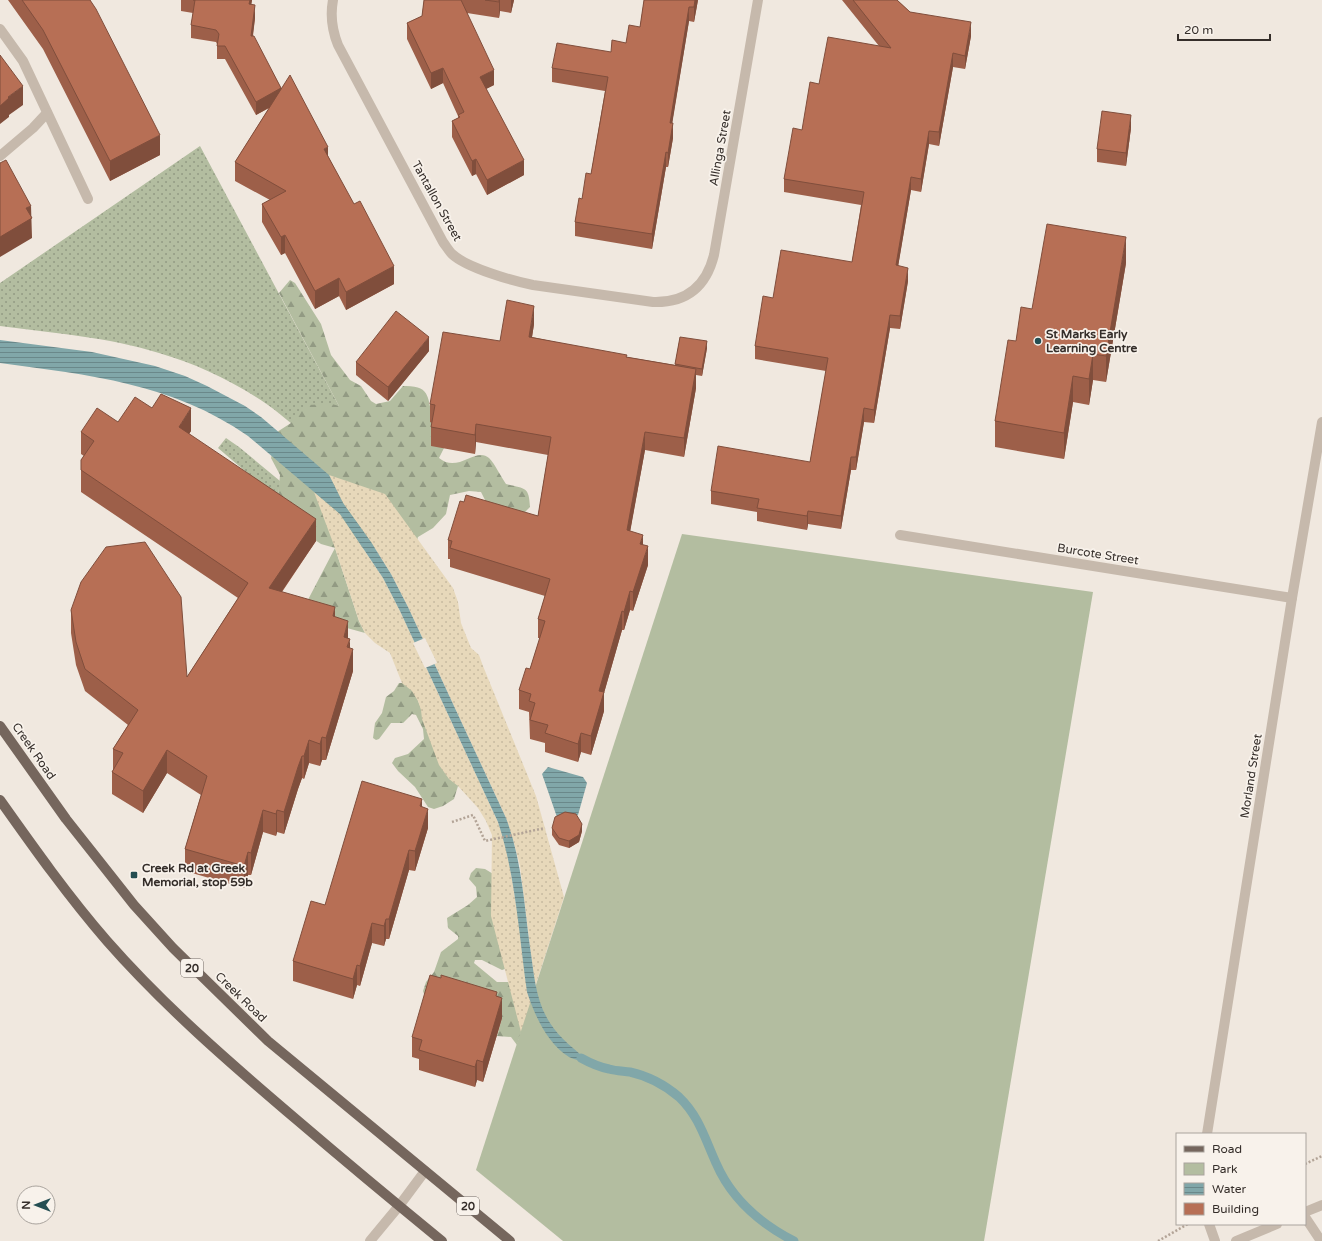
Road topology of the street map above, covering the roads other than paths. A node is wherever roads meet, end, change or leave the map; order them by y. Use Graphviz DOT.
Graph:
graph roads {
  1 [pos="333,0"];
  2 [pos="758,0"];
  3 [pos="0,29"];
  4 [pos="47,113"];
  5 [pos="0,156"];
  6 [pos="88,199"];
  7 [pos="691,292"];
  8 [pos="1322,422"];
  9 [pos="900,535"];
  10 [pos="1292,598"];
  11 [pos="0,726"];
  12 [pos="0,800"];
  13 [pos="1207,1133"];
  14 [pos="425,1171"];
  15 [pos="1322,1205"];
  16 [pos="399,1206"];
  17 [pos="1306,1212"];
  18 [pos="1306,1218"];
  19 [pos="1209,1225"];
  20 [pos="1275,1225"];
  21 [pos="370,1241"];
  22 [pos="442,1241"];
  23 [pos="510,1241"];
  24 [pos="1215,1241"];
  25 [pos="1236,1241"];
  26 [pos="1321,1241"];
  1 -- 7 [label="street, Tantallon Street"];
  2 -- 7 [label="street, Allinga Street"];
  3 -- 4 [label="street"];
  4 -- 5 [label="street"];
  4 -- 6 [label="street"];
  8 -- 10 [label="street, Morland Street"];
  9 -- 10 [label="street, Burcote Street"];
  10 -- 13 [label="street, Morland Street"];
  11 -- 14 [label="main road, Creek Road / 20"];
  12 -- 16 [label="main road"];
  14 -- 16 [label="street"];
  14 -- 23 [label="main road, Creek Road / 20"];
  15 -- 17 [label="street"];
  16 -- 21 [label="street"];
  16 -- 22 [label="main road"];
  18 -- 26 [label="street"];
  19 -- 24 [label="street"];
  20 -- 25 [label="street"];
}
